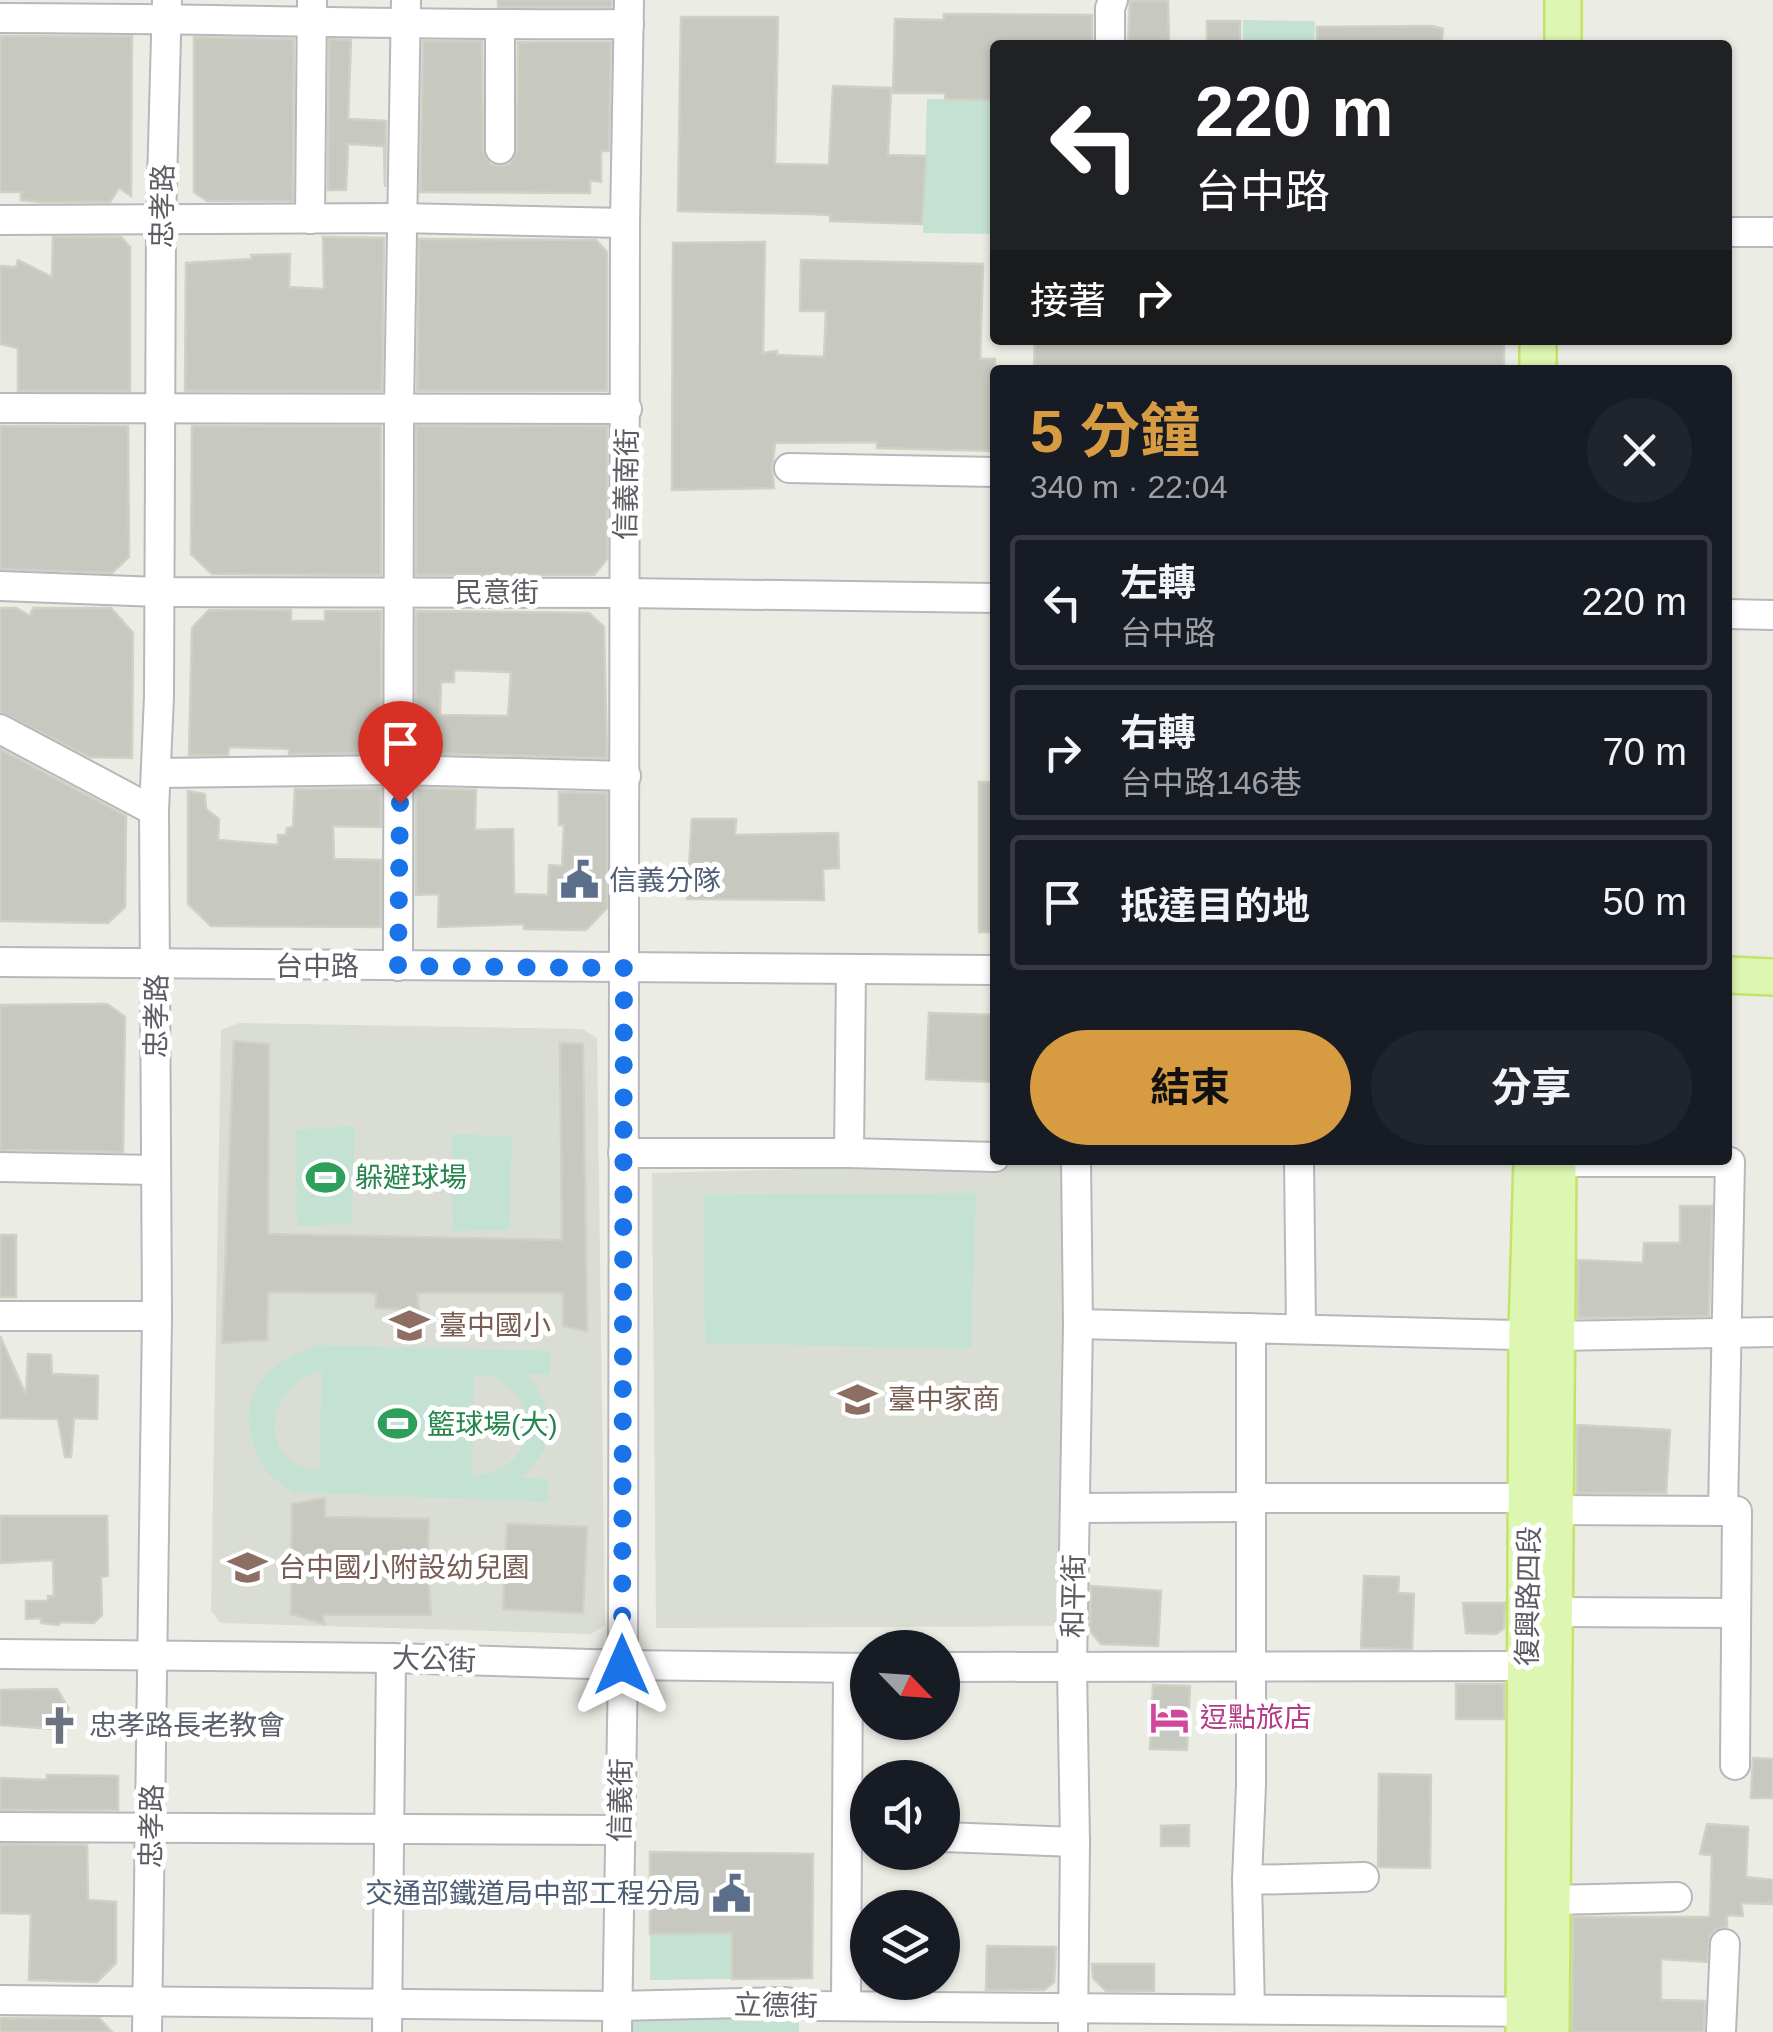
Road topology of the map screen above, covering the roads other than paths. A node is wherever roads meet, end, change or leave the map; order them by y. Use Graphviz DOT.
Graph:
graph roads {
  1 [pos="1113,0"];
  2 [pos="1542,0"];
  3 [pos="1564,0"];
  4 [pos="167,9"];
  5 [pos="312,11"];
  6 [pos="629,12"];
  7 [pos="406,13"];
  8 [pos="0,18"];
  9 [pos="500,25"];
  10 [pos="1110,40"];
  11 [pos="1542,40"];
  12 [pos="1563,40"];
  13 [pos="500,149"];
  14 [pos="400,218"];
  15 [pos="310,219"];
  16 [pos="0,220"];
  17 [pos="161,220"];
  18 [pos="624,222"];
  19 [pos="1732,232"];
  20 [pos="1773,232"];
  21 [pos="399,406"];
  22 [pos="0,408"];
  23 [pos="160,408"];
  24 [pos="627,409"];
  25 [pos="788,468"];
  26 [pos="990,472"];
  27 [pos="0,586"];
  28 [pos="158,592"];
  29 [pos="400,592"];
  30 [pos="624,593"];
  31 [pos="990,598"];
  32 [pos="1732,614"];
  33 [pos="1773,615"];
  34 [pos="0,729"];
  35 [pos="400,770"];
  36 [pos="157,773"];
  37 [pos="626,776"];
  38 [pos="154,810"];
  39 [pos="0,962"];
  40 [pos="156,964"];
  41 [pos="398,966"];
  42 [pos="624,968"];
  43 [pos="851,970"];
  44 [pos="990,970"];
  45 [pos="1732,975"];
  46 [pos="1773,976"];
  47 [pos="623,1153"];
  48 [pos="849,1153"];
  49 [pos="990,1157"];
  50 [pos="1076,1165"];
  51 [pos="1299,1165"];
  52 [pos="1549,1165"];
  53 [pos="1722,1165"];
  54 [pos="0,1168"];
  55 [pos="154,1170"];
  56 [pos="0,1316"];
  57 [pos="157,1316"];
  58 [pos="1078,1324"];
  59 [pos="1250,1328"];
  60 [pos="1302,1328"];
  61 [pos="1728,1332"];
  62 [pos="1773,1332"];
  63 [pos="1542,1335"];
  64 [pos="1252,1503"];
  65 [pos="1542,1504"];
  66 [pos="1075,1508"];
  67 [pos="1723,1511"];
  68 [pos="1554,1612"];
  69 [pos="1736,1613"];
  70 [pos="0,1654"];
  71 [pos="154,1656"];
  72 [pos="391,1658"];
  73 [pos="622,1665"];
  74 [pos="1541,1666"];
  75 [pos="850,1668"];
  76 [pos="960,1668"];
  77 [pos="1072,1668"];
  78 [pos="1248,1669"];
  79 [pos="1734,1765"];
  80 [pos="0,1827"];
  81 [pos="151,1830"];
  82 [pos="620,1830"];
  83 [pos="392,1831"];
  84 [pos="960,1838"];
  85 [pos="1075,1842"];
  86 [pos="855,1870"];
  87 [pos="1364,1877"];
  88 [pos="1247,1880"];
  89 [pos="1677,1898"];
  90 [pos="1552,1900"];
  91 [pos="1725,1944"];
  92 [pos="147,1999"];
  93 [pos="0,2000"];
  94 [pos="387,2002"];
  95 [pos="846,2006"];
  96 [pos="1250,2008"];
  97 [pos="616,2019"];
  98 [pos="815,2019"];
  99 [pos="1073,2019"];
  100 [pos="1295,2020"];
  101 [pos="1538,2022"];
  102 [pos="147,2032"];
  103 [pos="387,2032"];
  104 [pos="1721,2032"];
  1 -- 10 [label="street"];
  2 -- 11 [label="main road"];
  3 -- 12 [label="main road"];
  4 -- 5 [label="street"];
  4 -- 8 [label="street"];
  4 -- 17 [label="street, 忠孝路"];
  5 -- 7 [label="street"];
  5 -- 15 [label="street"];
  6 -- 9 [label="street"];
  6 -- 18 [label="street, 信義南街"];
  7 -- 9 [label="street"];
  7 -- 14 [label="street"];
  9 -- 13 [label="street"];
  14 -- 15 [label="street"];
  14 -- 18 [label="street"];
  14 -- 21 [label="street"];
  15 -- 17 [label="street"];
  16 -- 17 [label="street"];
  17 -- 23 [label="street, 忠孝路"];
  18 -- 24 [label="street, 信義南街"];
  19 -- 20 [label="street"];
  21 -- 23 [label="street"];
  21 -- 24 [label="street"];
  21 -- 29 [label="street"];
  22 -- 23 [label="street"];
  23 -- 28 [label="street, 忠孝路"];
  24 -- 30 [label="street, 信義南街"];
  25 -- 26 [label="street"];
  27 -- 28 [label="street, 民意街"];
  28 -- 29 [label="street, 民意街"];
  28 -- 36 [label="street, 忠孝路"];
  29 -- 30 [label="street, 民意街"];
  29 -- 35 [label="street"];
  30 -- 31 [label="street, 民意街"];
  30 -- 37 [label="street, 信義南街"];
  32 -- 33 [label="street"];
  34 -- 38 [label="street"];
  35 -- 36 [label="street"];
  35 -- 37 [label="street"];
  35 -- 41 [label="street"];
  36 -- 38 [label="street, 忠孝路"];
  37 -- 42 [label="street, 信義南街"];
  38 -- 40 [label="street, 忠孝路"];
  39 -- 40 [label="street, 台中路"];
  40 -- 41 [label="street, 台中路"];
  40 -- 55 [label="street, 忠孝路"];
  41 -- 42 [label="street, 台中路"];
  42 -- 43 [label="street, 台中路"];
  42 -- 47 [label="street, 信義街"];
  43 -- 44 [label="street, 台中路"];
  43 -- 48 [label="street"];
  45 -- 46 [label="main road"];
  47 -- 48 [label="street"];
  47 -- 73 [label="street, 信義街"];
  48 -- 49 [label="street"];
  50 -- 58 [label="street, 和平街"];
  51 -- 60 [label="street"];
  52 -- 63 [label="main road, 復興路四段"];
  53 -- 61 [label="street"];
  54 -- 55 [label="street"];
  55 -- 57 [label="street, 忠孝路"];
  56 -- 57 [label="street"];
  57 -- 71 [label="street, 忠孝路"];
  58 -- 59 [label="street"];
  58 -- 66 [label="street, 和平街"];
  59 -- 60 [label="street"];
  59 -- 64 [label="street"];
  60 -- 63 [label="street"];
  61 -- 62 [label="street"];
  61 -- 63 [label="street"];
  61 -- 67 [label="street"];
  63 -- 65 [label="main road, 復興路四段"];
  64 -- 65 [label="street"];
  64 -- 66 [label="street"];
  64 -- 78 [label="street"];
  65 -- 67 [label="street"];
  65 -- 68 [label="main road, 復興路四段"];
  65 -- 74 [label="main road, 復興路四段"];
  66 -- 77 [label="street, 和平街"];
  67 -- 69 [label="street"];
  68 -- 69 [label="street"];
  68 -- 74 [label="main road, 復興路四段"];
  69 -- 79 [label="street"];
  70 -- 71 [label="street, 大公街"];
  71 -- 72 [label="street, 大公街"];
  71 -- 81 [label="street, 忠孝路"];
  72 -- 73 [label="street, 大公街"];
  72 -- 83 [label="street"];
  73 -- 75 [label="street, 大公街"];
  73 -- 82 [label="street, 信義街"];
  74 -- 78 [label="street"];
  74 -- 90 [label="main road, 復興路四段"];
  74 -- 101 [label="main road, 復興路四段"];
  76 -- 77 [label="street"];
  77 -- 78 [label="street"];
  77 -- 85 [label="street, 和平街"];
  78 -- 88 [label="street"];
  80 -- 81 [label="street"];
  81 -- 83 [label="street"];
  81 -- 92 [label="street, 忠孝路"];
  82 -- 83 [label="street"];
  82 -- 97 [label="street, 信義街"];
  83 -- 94 [label="street"];
  84 -- 85 [label="street"];
  85 -- 99 [label="street, 和平街"];
  86 -- 95 [label="street"];
  87 -- 88 [label="street"];
  88 -- 96 [label="street"];
  89 -- 90 [label="street"];
  90 -- 101 [label="main road, 復興路四段"];
  91 -- 104 [label="street"];
  92 -- 93 [label="street, 立德街"];
  92 -- 94 [label="street, 立德街"];
  92 -- 102 [label="street, 忠孝路"];
  94 -- 97 [label="street, 立德街"];
  94 -- 103 [label="street"];
  95 -- 98 [label="street, 立德街"];
  95 -- 99 [label="street, 立德街"];
  96 -- 99 [label="street, 立德街"];
  96 -- 100 [label="street, 立德街"];
  97 -- 98 [label="street, 立德街"];
  100 -- 101 [label="street, 立德街"];
}
